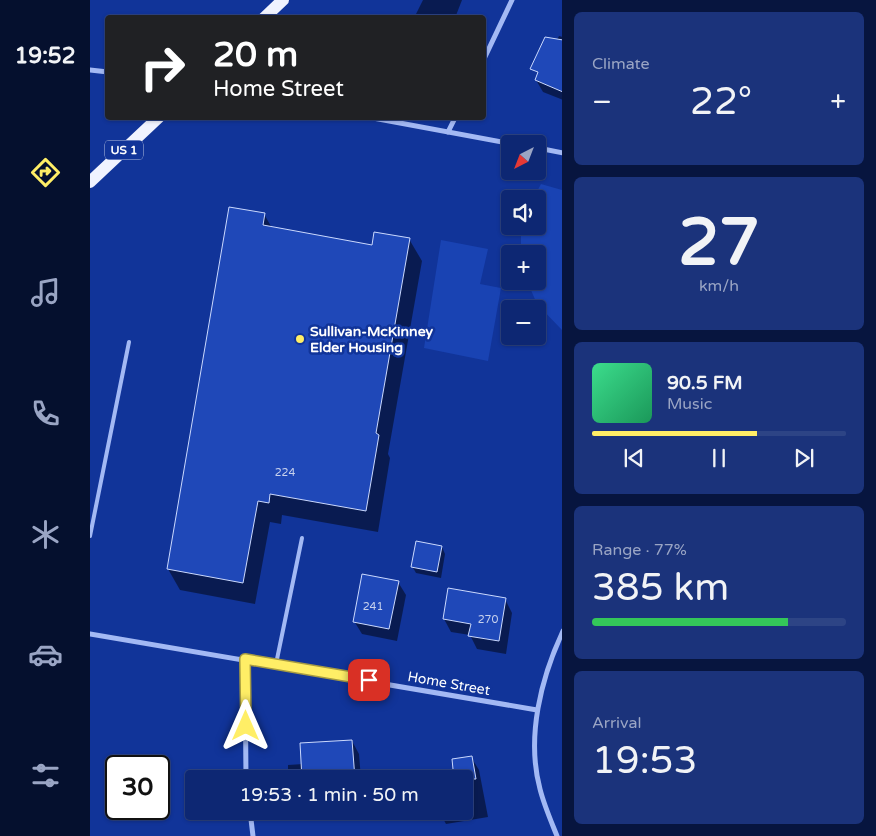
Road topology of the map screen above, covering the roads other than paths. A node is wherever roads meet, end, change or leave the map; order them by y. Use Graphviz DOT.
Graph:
graph roads {
  1 [pos="283,0"];
  2 [pos="512,0"];
  3 [pos="267,15"];
  4 [pos="486,55"];
  5 [pos="90,70"];
  6 [pos="105,72"];
  7 [pos="156,120"];
  8 [pos="384,120"];
  9 [pos="455,120"];
  10 [pos="448,132"];
  11 [pos="501,142"];
  12 [pos="546,150"];
  13 [pos="562,153"];
  14 [pos="90,182"];
  15 [pos="129,342"];
  16 [pos="90,536"];
  17 [pos="302,538"];
  18 [pos="562,631"];
  19 [pos="90,634"];
  20 [pos="245,659"];
  21 [pos="276,664"];
  22 [pos="537,710"];
  23 [pos="246,770"];
  24 [pos="251,820"];
  25 [pos="253,836"];
  26 [pos="557,836"];
  1 -- 3 [label="main road"];
  2 -- 4 [label="street"];
  5 -- 6 [label="street"];
  7 -- 14 [label="main road, US 1"];
  8 -- 10 [label="street"];
  9 -- 10 [label="street"];
  10 -- 11 [label="street"];
  12 -- 13 [label="street"];
  15 -- 16 [label="lane"];
  17 -- 21 [label="lane"];
  18 -- 22 [label="street"];
  19 -- 20 [label="street, Home Street"];
  20 -- 21 [label="street, Home Street"];
  20 -- 23 [label="street"];
  21 -- 22 [label="street, Home Street"];
  22 -- 26 [label="street"];
  24 -- 25 [label="street"];
}
